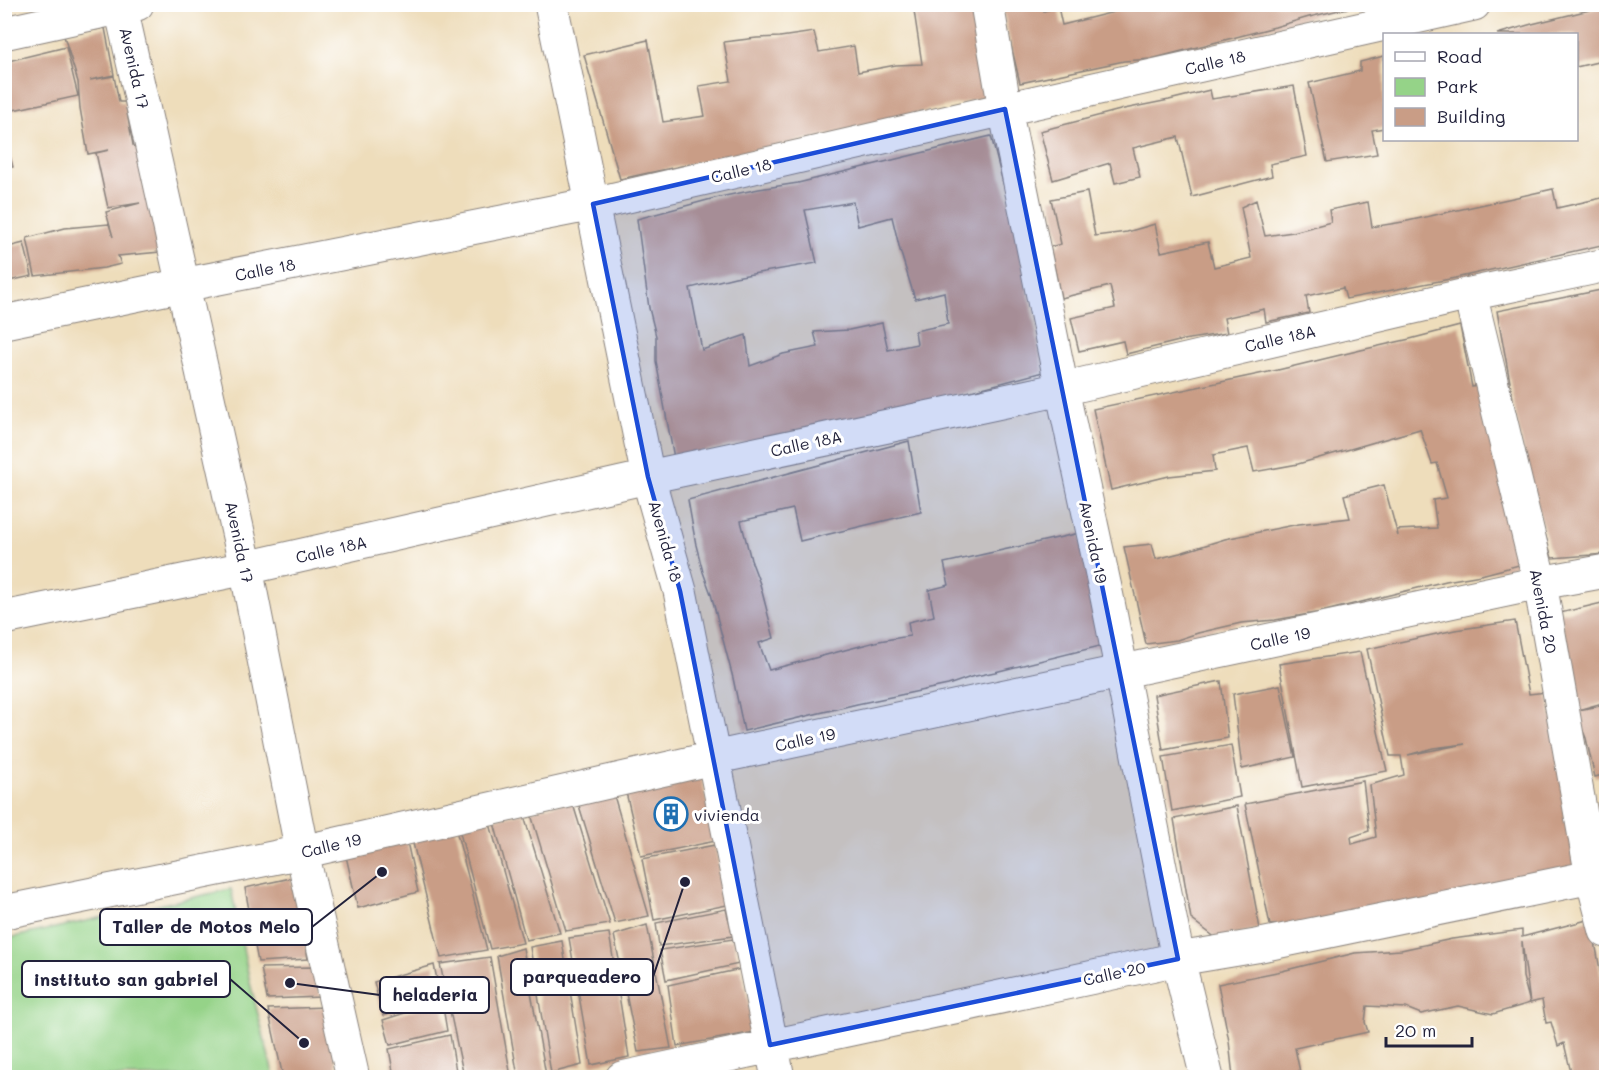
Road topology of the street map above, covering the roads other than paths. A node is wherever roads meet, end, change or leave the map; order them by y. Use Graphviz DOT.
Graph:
graph roads {
  1 [pos="551,4"];
  2 [pos="987,4"];
  3 [pos="1474,4"];
  4 [pos="124,6"];
  5 [pos="4,33"];
  6 [pos="1005,109"];
  7 [pos="592,204"];
  8 [pos="1606,265"];
  9 [pos="183,285"];
  10 [pos="1470,294"];
  11 [pos="4,322"];
  12 [pos="1062,389"];
  13 [pos="648,477"];
  14 [pos="246,568"];
  15 [pos="1606,571"];
  16 [pos="1540,583"];
  17 [pos="4,618"];
  18 [pos="1121,671"];
  19 [pos="713,758"];
  20 [pos="302,852"];
  21 [pos="1599,875"];
  22 [pos="4,912"];
  23 [pos="1606,931"];
  24 [pos="1178,960"];
  25 [pos="770,1045"];
  26 [pos="353,1077"];
  27 [pos="622,1077"];
  28 [pos="778,1077"];
  29 [pos="1207,1077"];
  1 -- 7 [label="street, Avenida 18"];
  2 -- 6 [label="street, Avenida 19"];
  3 -- 6 [label="street, Calle 18"];
  4 -- 5 [label="street"];
  4 -- 9 [label="street, Avenida 17"];
  6 -- 7 [label="street, Calle 18"];
  6 -- 12 [label="street, Avenida 19"];
  7 -- 9 [label="street, Calle 18"];
  7 -- 13 [label="street, Avenida 18"];
  8 -- 10 [label="street, Calle 18A"];
  9 -- 11 [label="street, Calle 18"];
  9 -- 14 [label="street, Avenida 17"];
  10 -- 12 [label="street, Calle 18A"];
  10 -- 16 [label="street, Avenida 20"];
  12 -- 13 [label="street, Calle 18A"];
  12 -- 18 [label="street, Avenida 19"];
  13 -- 14 [label="street, Calle 18A"];
  13 -- 19 [label="street, Avenida 18"];
  14 -- 17 [label="street, Calle 18A"];
  14 -- 20 [label="street, Avenida 17"];
  15 -- 16 [label="street, Calle 19"];
  16 -- 18 [label="street, Calle 19"];
  16 -- 21 [label="street, Avenida 20"];
  18 -- 19 [label="street, Calle 19"];
  18 -- 24 [label="street, Avenida 19"];
  19 -- 20 [label="street, Calle 19"];
  19 -- 25 [label="street, Avenida 18"];
  20 -- 22 [label="street, Calle 19"];
  20 -- 26 [label="street, Avenida 17"];
  21 -- 23 [label="street, Avenida 20"];
  21 -- 24 [label="street, Calle 20"];
  24 -- 25 [label="street, Calle 20"];
  24 -- 29 [label="street, Avenida 19"];
  25 -- 27 [label="street, Calle 20"];
  25 -- 28 [label="street, Avenida 18"];
}
